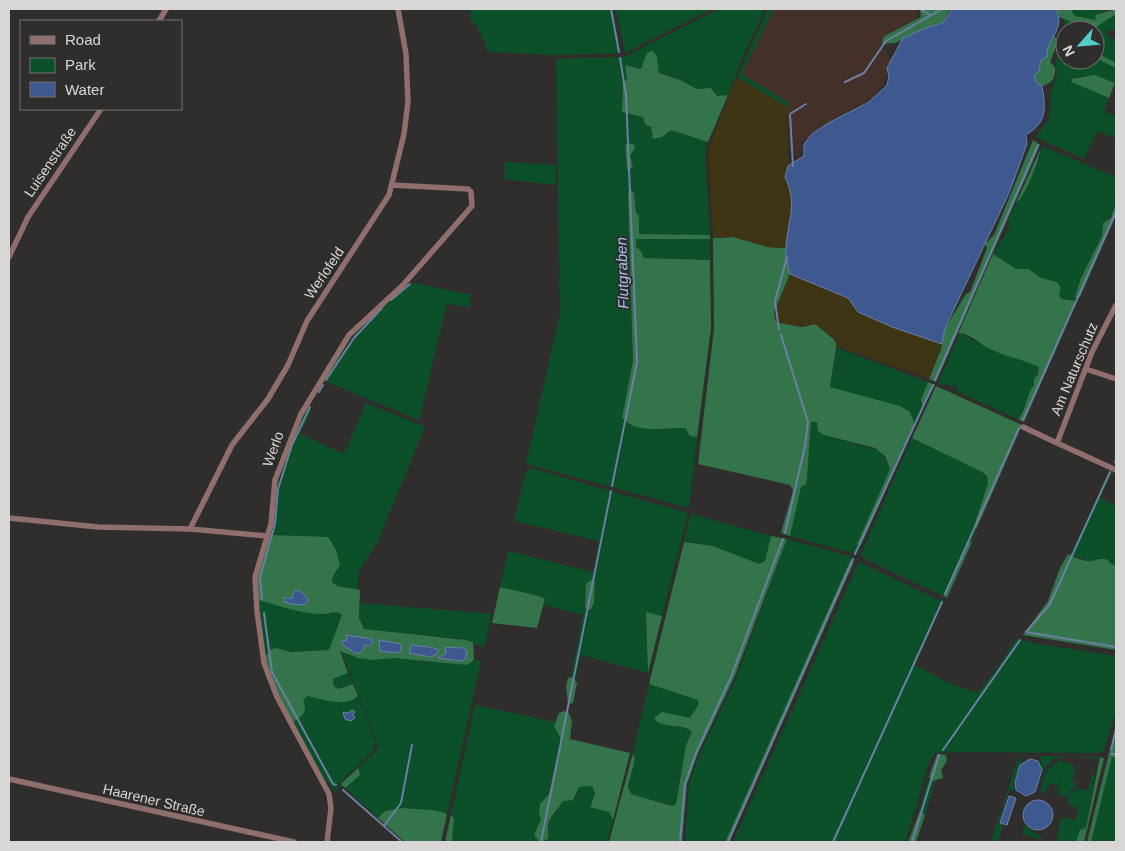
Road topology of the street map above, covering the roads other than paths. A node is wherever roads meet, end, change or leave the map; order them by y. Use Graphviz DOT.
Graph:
graph roads {
  1 [pos="166,9"];
  2 [pos="398,9"];
  3 [pos="160,20"];
  4 [pos="100,110"];
  5 [pos="392,185"];
  6 [pos="9,257"];
  7 [pos="1116,305"];
  8 [pos="1086,369"];
  9 [pos="1116,379"];
  10 [pos="1023,427"];
  11 [pos="1057,443"];
  12 [pos="1116,470"];
  13 [pos="9,518"];
  14 [pos="190,529"];
  15 [pos="267,536"];
  16 [pos="9,779"];
  17 [pos="294,842"];
  18 [pos="327,842"];
  1 -- 3 [label="street"];
  2 -- 5 [label="street, Werlofeld"];
  4 -- 6 [label="street, Luisenstraße"];
  5 -- 14 [label="street, Werlofeld"];
  5 -- 15 [label="street, Werlo"];
  7 -- 8 [label="street, Am Naturschutz"];
  8 -- 9 [label="street"];
  8 -- 11 [label="street, Am Naturschutz"];
  10 -- 11 [label="street"];
  11 -- 12 [label="street"];
  13 -- 14 [label="street"];
  14 -- 15 [label="street"];
  15 -- 18 [label="street, Werlo"];
  16 -- 17 [label="street, Haarener Straße"];
}
